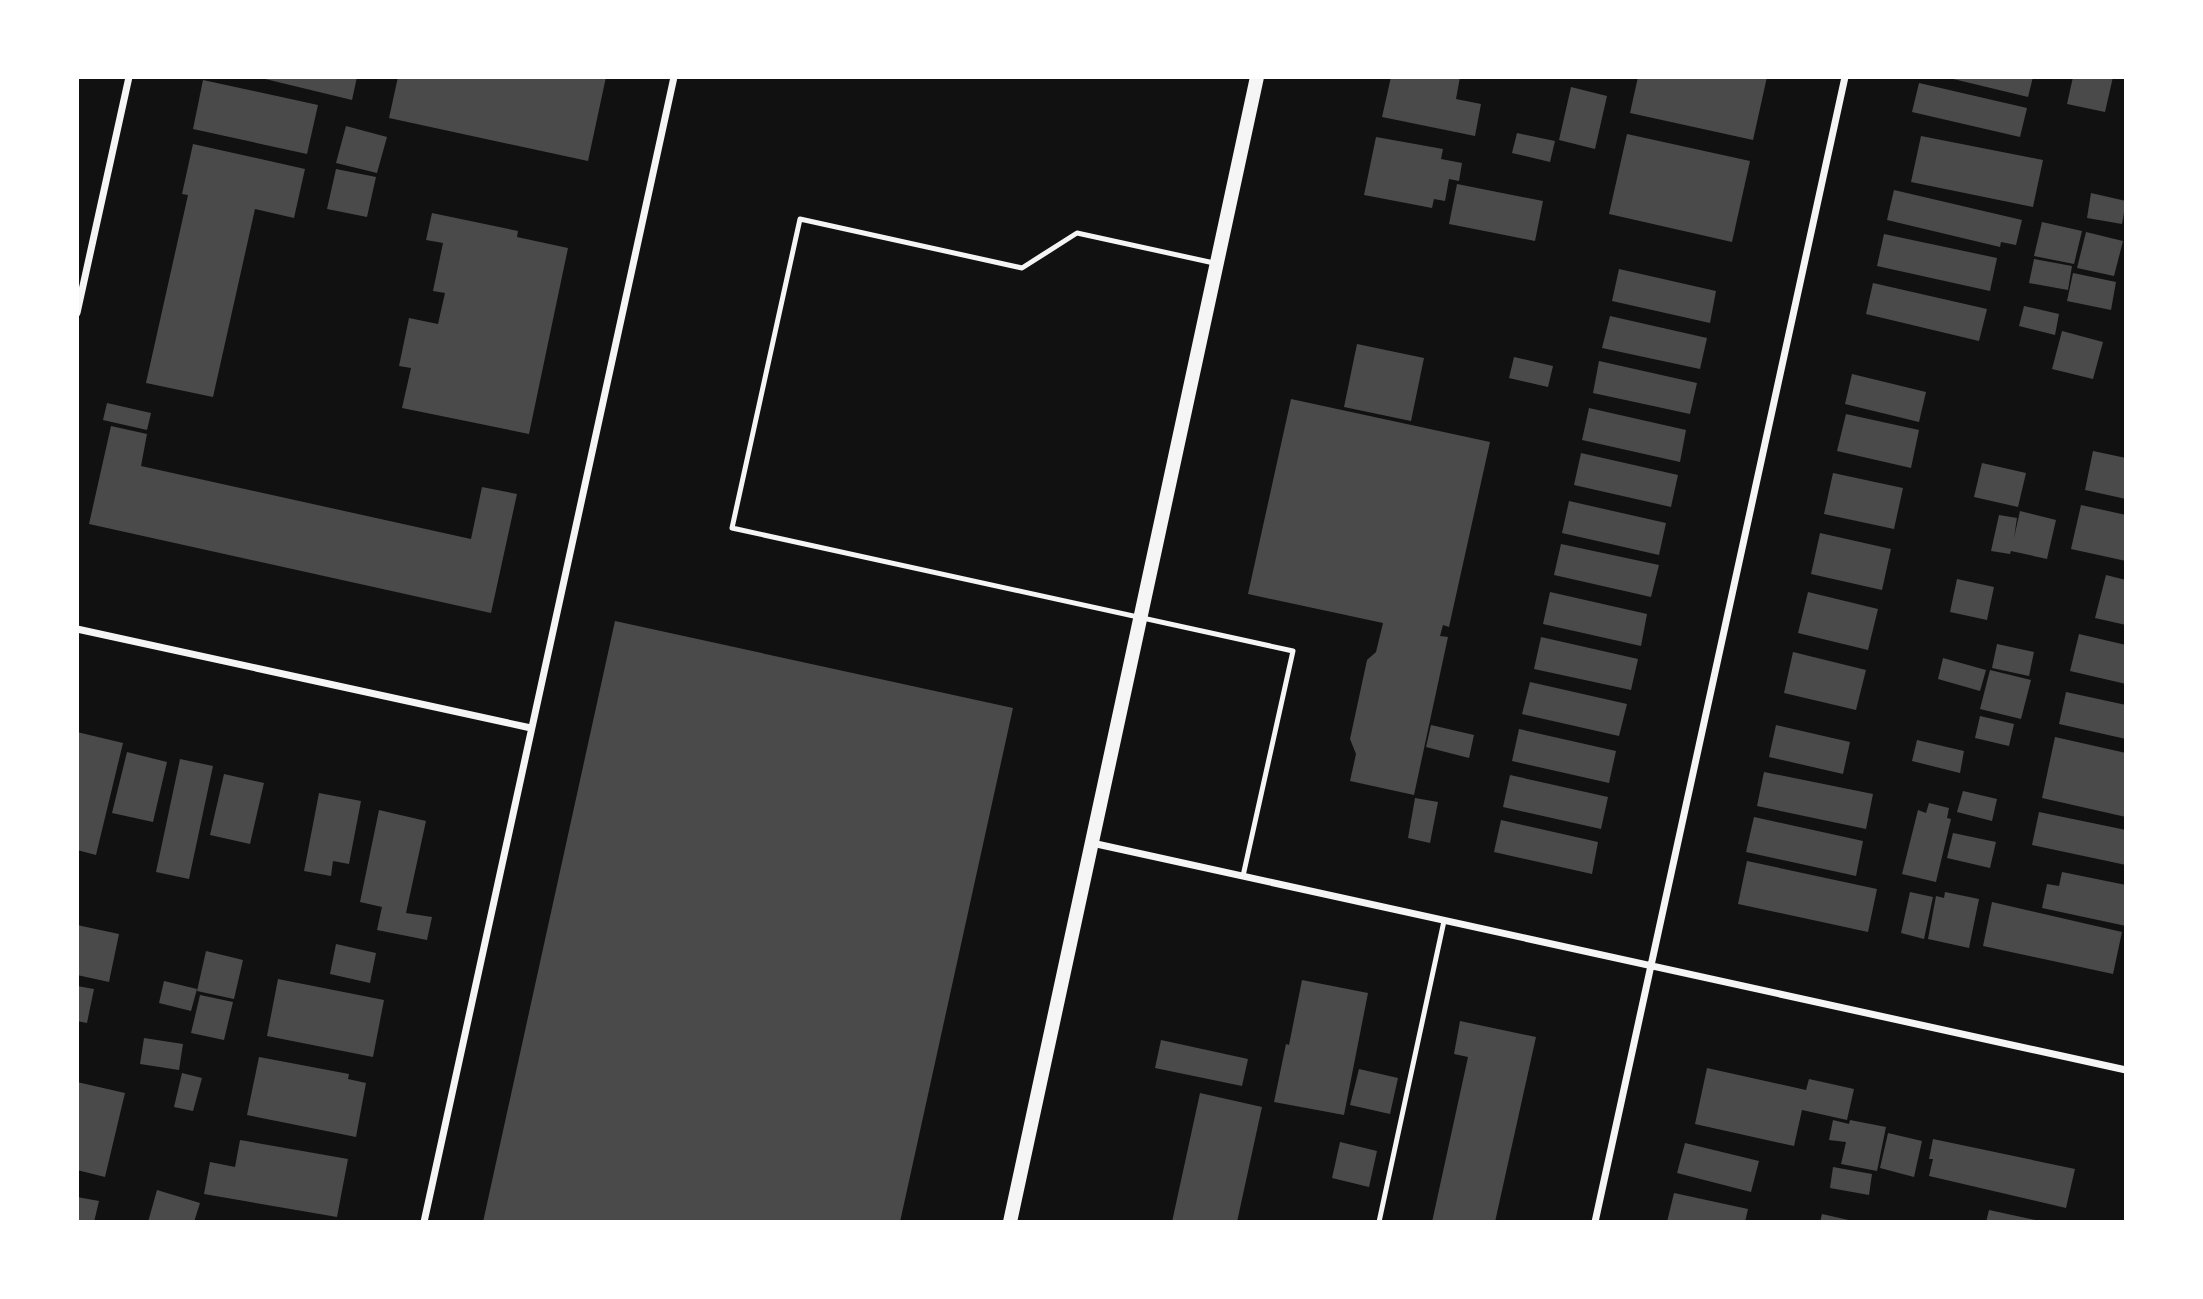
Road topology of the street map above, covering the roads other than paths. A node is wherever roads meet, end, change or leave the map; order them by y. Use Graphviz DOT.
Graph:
graph roads {
  1 [pos="129,77"];
  2 [pos="674,77"];
  3 [pos="1257,77"];
  4 [pos="1845,77"];
  5 [pos="1216,264"];
  6 [pos="77,313"];
  7 [pos="1140,618"];
  8 [pos="77,629"];
  9 [pos="531,728"];
  10 [pos="1091,843"];
  11 [pos="1243,876"];
  12 [pos="1444,921"];
  13 [pos="1651,966"];
  14 [pos="2126,1070"];
  15 [pos="424,1222"];
  16 [pos="1010,1222"];
  17 [pos="1380,1222"];
  18 [pos="1595,1222"];
  1 -- 6 [label="street"];
  2 -- 9 [label="street"];
  3 -- 5 [label="main road"];
  4 -- 13 [label="street"];
  5 -- 7 [label="main road"];
  5 -- 7 [label="lane"];
  7 -- 10 [label="main road"];
  7 -- 11 [label="lane"];
  8 -- 9 [label="street"];
  9 -- 15 [label="street"];
  10 -- 11 [label="street"];
  10 -- 16 [label="main road"];
  11 -- 12 [label="street"];
  12 -- 13 [label="street"];
  12 -- 17 [label="lane"];
  13 -- 14 [label="street"];
  13 -- 18 [label="street"];
}
